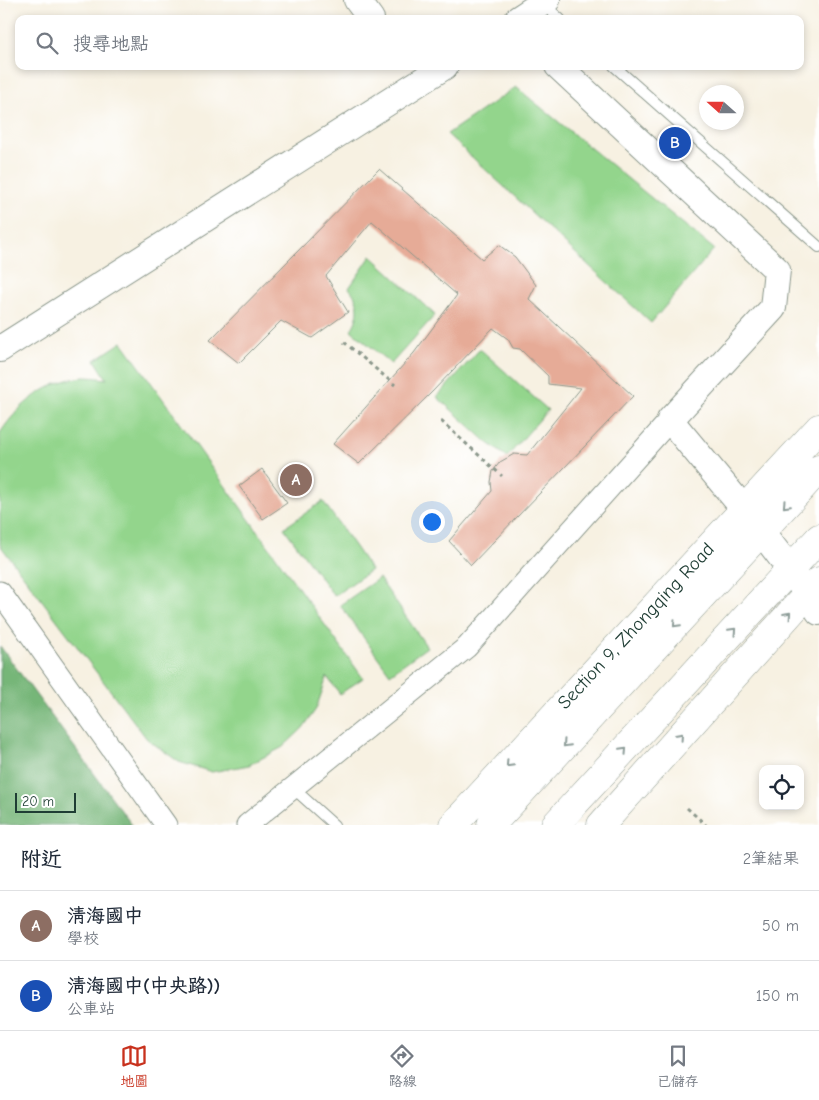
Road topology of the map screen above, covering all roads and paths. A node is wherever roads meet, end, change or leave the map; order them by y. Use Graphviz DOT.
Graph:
graph roads {
  1 [pos="357,0"];
  2 [pos="550,7"];
  3 [pos="368,15"];
  4 [pos="529,15"];
  5 [pos="430,70"];
  6 [pos="562,70"];
  7 [pos="619,70"];
  8 [pos="414,74"];
  9 [pos="819,248"];
  10 [pos="344,342"];
  11 [pos="0,349"];
  12 [pos="395,385"];
  13 [pos="670,420"];
  14 [pos="441,421"];
  15 [pos="819,428"];
  16 [pos="819,469"];
  17 [pos="502,476"];
  18 [pos="744,509"];
  19 [pos="761,532"];
  20 [pos="819,538"];
  21 [pos="790,569"];
  22 [pos="0,593"];
  23 [pos="815,596"];
  24 [pos="293,788"];
  25 [pos="687,808"];
  26 [pos="166,825"];
  27 [pos="247,825"];
  28 [pos="334,825"];
  29 [pos="453,825"];
  30 [pos="491,825"];
  31 [pos="555,825"];
  32 [pos="601,825"];
  33 [pos="706,825"];
  1 -- 3 [label="street"];
  2 -- 4 [label="street"];
  5 -- 8 [label="street"];
  6 -- 13 [label="street"];
  7 -- 9 [label="lane"];
  8 -- 11 [label="street"];
  10 -- 12 [label="path"];
  13 -- 18 [label="street"];
  13 -- 24 [label="street"];
  14 -- 17 [label="path"];
  15 -- 18 [label="main road, Section 9, Zhongqing Road"];
  16 -- 19 [label="main road, Section 9, Zhongqing Road, one-way"];
  18 -- 19 [label="street"];
  18 -- 29 [label="main road, Section 9, Zhongqing Road, one-way"];
  19 -- 21 [label="street"];
  19 -- 30 [label="main road, Section 9, Zhongqing Road, one-way"];
  20 -- 21 [label="main road"];
  21 -- 23 [label="street"];
  31 -- 21 [label="main road, one-way"];
  22 -- 26 [label="street"];
  32 -- 23 [label="main road, one-way"];
  24 -- 27 [label="street"];
  24 -- 28 [label="lane"];
  25 -- 33 [label="path"];
}
